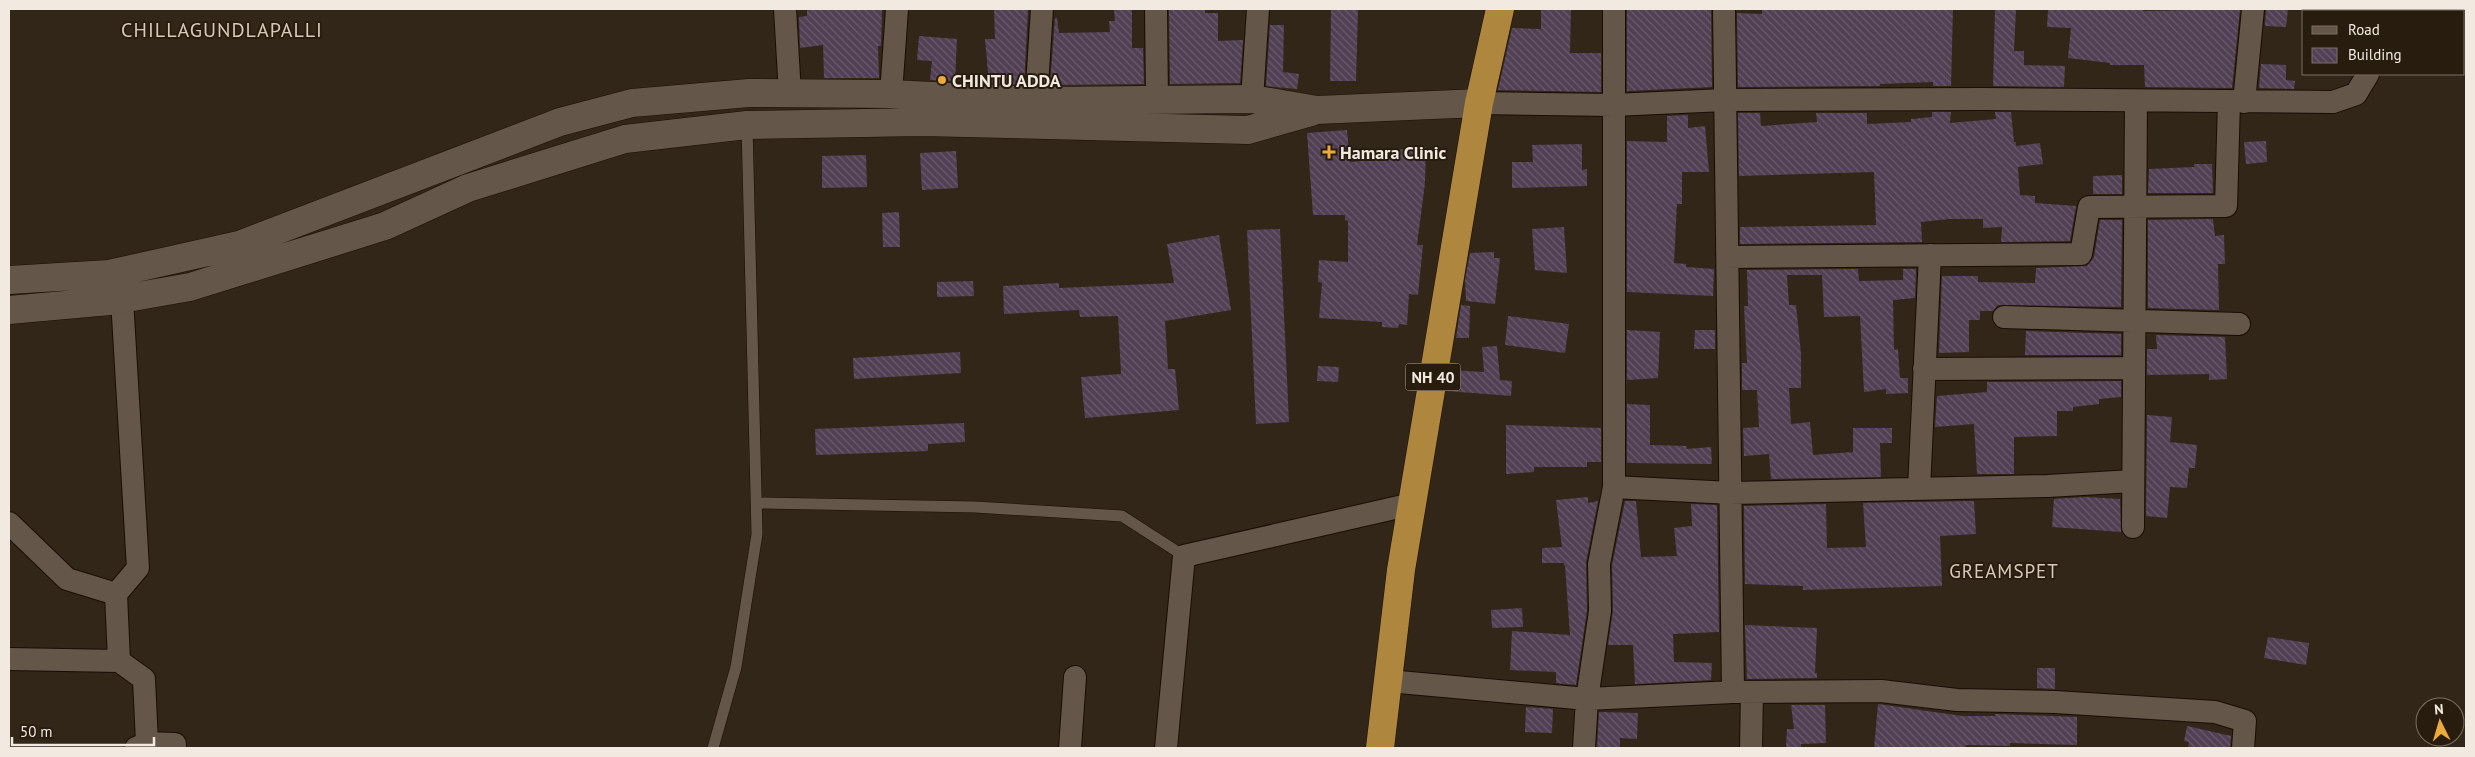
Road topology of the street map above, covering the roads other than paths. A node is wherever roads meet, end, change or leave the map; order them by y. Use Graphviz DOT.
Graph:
graph roads {
  1 [pos="785,9"];
  2 [pos="897,9"];
  3 [pos="1042,9"];
  4 [pos="1156,9"];
  5 [pos="1258,9"];
  6 [pos="1500,9"];
  7 [pos="1614,9"];
  8 [pos="1724,9"];
  9 [pos="2252,9"];
  10 [pos="2367,75"];
  11 [pos="790,94"];
  12 [pos="819,94"];
  13 [pos="891,94"];
  14 [pos="1252,98"];
  15 [pos="1726,100"];
  16 [pos="1036,101"];
  17 [pos="1157,101"];
  18 [pos="2136,101"];
  19 [pos="2237,102"];
  20 [pos="1479,103"];
  21 [pos="1613,105"];
  22 [pos="620,106"];
  23 [pos="1317,110"];
  24 [pos="822,124"];
  25 [pos="747,125"];
  26 [pos="625,139"];
  27 [pos="410,179"];
  28 [pos="2134,206"];
  29 [pos="425,208"];
  30 [pos="1930,255"];
  31 [pos="1728,257"];
  32 [pos="9,280"];
  33 [pos="122,299"];
  34 [pos="9,310"];
  35 [pos="2004,318"];
  36 [pos="2133,322"];
  37 [pos="2239,324"];
  38 [pos="2132,368"];
  39 [pos="1924,370"];
  40 [pos="2132,481"];
  41 [pos="1614,487"];
  42 [pos="1919,489"];
  43 [pos="1731,493"];
  44 [pos="757,503"];
  45 [pos="1412,504"];
  46 [pos="9,523"];
  47 [pos="2132,527"];
  48 [pos="1184,556"];
  49 [pos="116,594"];
  50 [pos="9,659"];
  51 [pos="119,661"];
  52 [pos="1075,677"];
  53 [pos="1388,681"];
  54 [pos="1743,692"];
  55 [pos="1586,699"];
  56 [pos="142,746"];
  57 [pos="175,748"];
  58 [pos="713,748"];
  59 [pos="1070,748"];
  60 [pos="1166,748"];
  61 [pos="1380,748"];
  62 [pos="1584,748"];
  63 [pos="1751,748"];
  64 [pos="2243,748"];
  1 -- 11 [label="street"];
  2 -- 13 [label="street"];
  3 -- 16 [label="street"];
  4 -- 17 [label="street"];
  5 -- 14 [label="street"];
  6 -- 20 [label="highway, NH 40"];
  7 -- 21 [label="street"];
  8 -- 15 [label="street"];
  9 -- 19 [label="street"];
  10 -- 19 [label="street"];
  11 -- 12 [label="street"];
  11 -- 22 [label="street"];
  12 -- 13 [label="street"];
  12 -- 24 [label="street"];
  13 -- 16 [label="street"];
  14 -- 17 [label="street"];
  14 -- 23 [label="street"];
  15 -- 18 [label="street"];
  15 -- 21 [label="street"];
  15 -- 31 [label="street"];
  16 -- 17 [label="street"];
  18 -- 19 [label="street"];
  18 -- 28 [label="street"];
  19 -- 28 [label="street"];
  20 -- 21 [label="street"];
  20 -- 23 [label="street"];
  20 -- 45 [label="highway, NH 40"];
  21 -- 41 [label="street"];
  22 -- 26 [label="street"];
  22 -- 27 [label="street"];
  23 -- 24 [label="street"];
  24 -- 25 [label="street"];
  25 -- 26 [label="street"];
  25 -- 44 [label="lane"];
  26 -- 29 [label="street"];
  27 -- 29 [label="street"];
  27 -- 32 [label="street"];
  28 -- 30 [label="street"];
  28 -- 36 [label="street"];
  29 -- 33 [label="street"];
  30 -- 31 [label="street"];
  30 -- 39 [label="street"];
  31 -- 43 [label="street"];
  33 -- 34 [label="street"];
  33 -- 49 [label="street"];
  35 -- 36 [label="street"];
  36 -- 37 [label="street"];
  36 -- 38 [label="street"];
  38 -- 39 [label="street"];
  38 -- 40 [label="street"];
  39 -- 42 [label="street"];
  40 -- 42 [label="street"];
  40 -- 47 [label="street"];
  41 -- 43 [label="street"];
  41 -- 55 [label="street"];
  42 -- 43 [label="street"];
  43 -- 54 [label="street"];
  44 -- 48 [label="lane"];
  44 -- 58 [label="lane"];
  45 -- 48 [label="street"];
  45 -- 53 [label="highway, NH 40"];
  46 -- 49 [label="street"];
  48 -- 60 [label="street"];
  49 -- 51 [label="street"];
  50 -- 51 [label="street"];
  51 -- 56 [label="street"];
  52 -- 59 [label="street"];
  53 -- 55 [label="street"];
  53 -- 61 [label="highway, NH 40"];
  54 -- 55 [label="street"];
  54 -- 63 [label="street"];
  54 -- 64 [label="street"];
  55 -- 62 [label="street"];
  56 -- 57 [label="street"];
}
